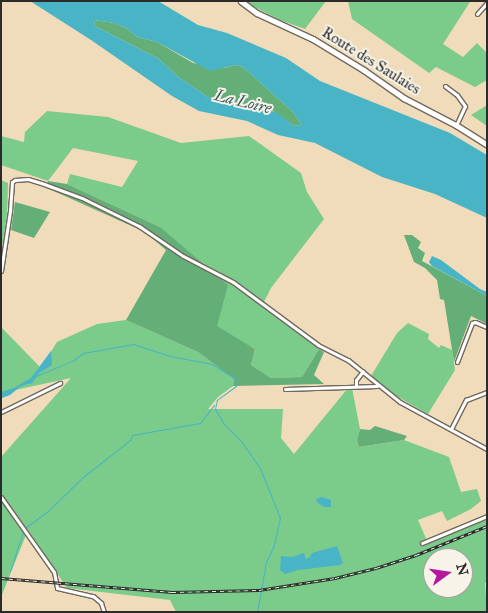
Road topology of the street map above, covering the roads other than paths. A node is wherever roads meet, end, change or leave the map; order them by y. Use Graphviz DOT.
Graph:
graph roads {
  1 [pos="241,1"];
  2 [pos="487,4"];
  3 [pos="477,14"];
  4 [pos="445,86"];
  5 [pos="456,125"];
  6 [pos="487,144"];
  7 [pos="1,271"];
  8 [pos="487,327"];
  9 [pos="457,362"];
  10 [pos="363,371"];
  11 [pos="60,382"];
  12 [pos="356,385"];
  13 [pos="378,386"];
  14 [pos="285,389"];
  15 [pos="487,392"];
  16 [pos="1,412"];
  17 [pos="451,429"];
  18 [pos="487,449"];
  19 [pos="1,497"];
  20 [pos="487,516"];
  21 [pos="422,543"];
  22 [pos="104,612"];
  1 -- 5 [label="street, Route des Saulaies"];
  2 -- 3 [label="street"];
  4 -- 5 [label="street"];
  5 -- 6 [label="street, Route des Saulaies"];
  7 -- 10 [label="street"];
  8 -- 9 [label="street"];
  10 -- 12 [label="street"];
  10 -- 13 [label="street"];
  11 -- 16 [label="street"];
  12 -- 13 [label="street"];
  12 -- 14 [label="street"];
  13 -- 17 [label="street"];
  15 -- 17 [label="street"];
  17 -- 18 [label="street"];
  19 -- 22 [label="street"];
  20 -- 21 [label="street"];
}
